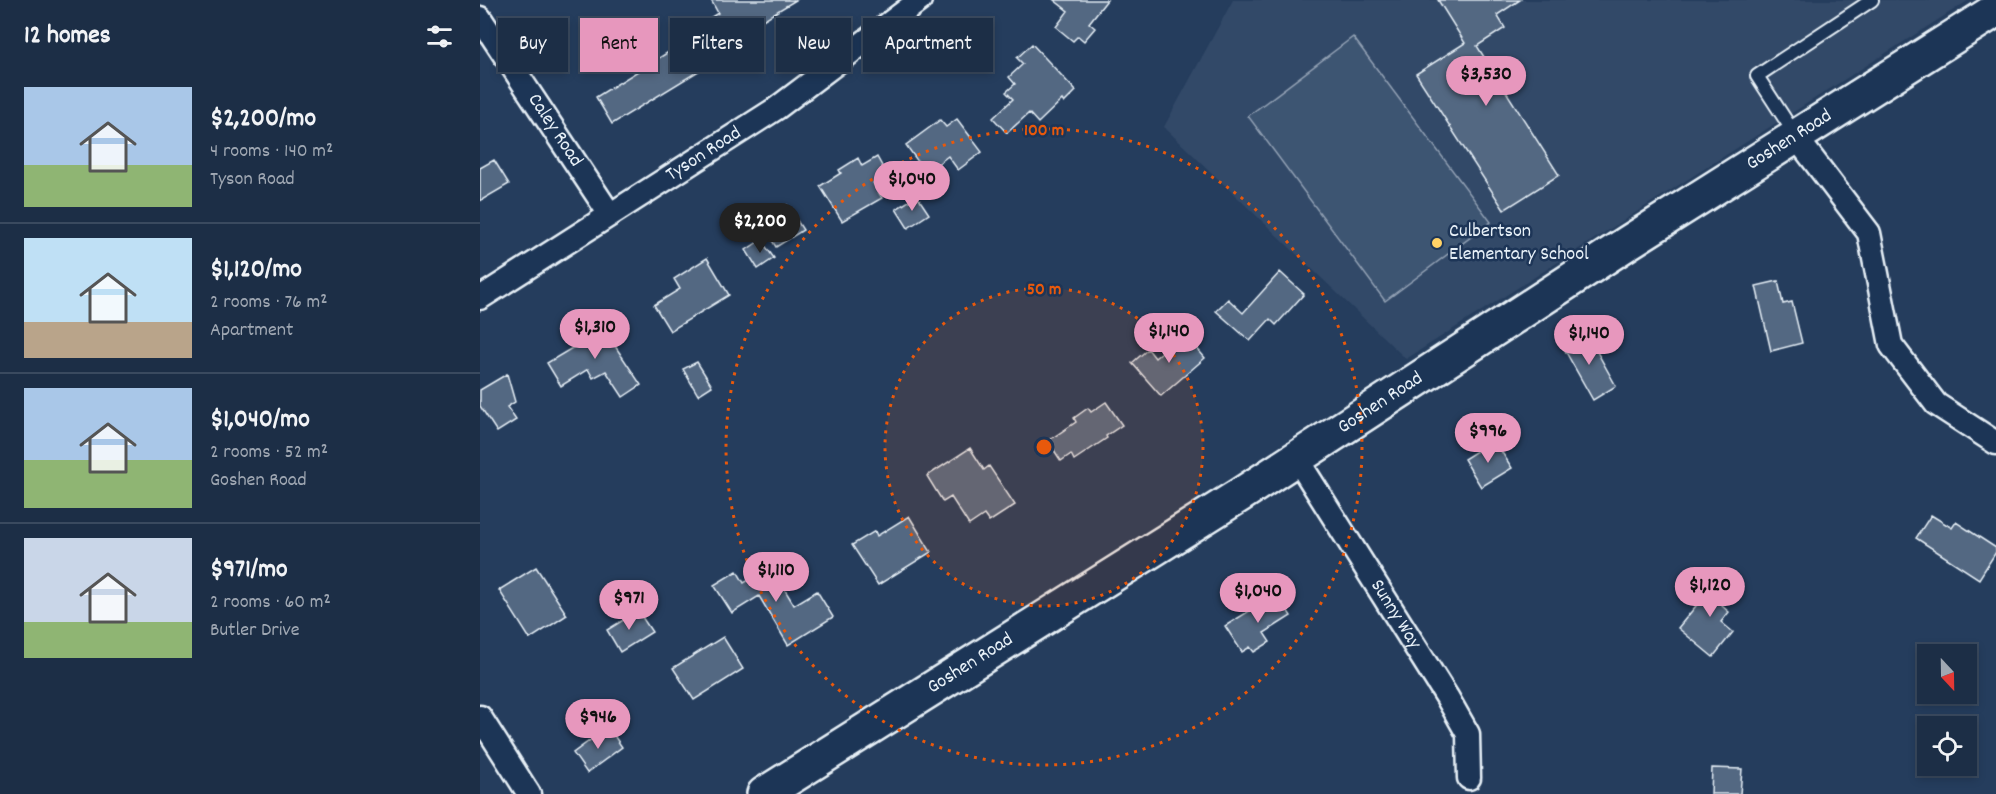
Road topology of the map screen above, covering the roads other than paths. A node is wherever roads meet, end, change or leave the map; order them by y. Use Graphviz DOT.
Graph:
graph roads {
  1 [pos="920,0"];
  2 [pos="1872,0"];
  3 [pos="1996,10"];
  4 [pos="480,18"];
  5 [pos="1796,137"];
  6 [pos="609,213"];
  7 [pos="480,298"];
  8 [pos="1996,443"];
  9 [pos="1297,459"];
  10 [pos="480,717"];
  11 [pos="1469,778"];
  12 [pos="530,794"];
  13 [pos="764,794"];
  1 -- 6 [label="street, Tyson Road"];
  2 -- 5 [label="lane"];
  3 -- 5 [label="street, Goshen Road"];
  4 -- 6 [label="street, Caley Road"];
  5 -- 8 [label="street"];
  5 -- 9 [label="street, Goshen Road"];
  6 -- 7 [label="street, Tyson Road"];
  9 -- 11 [label="street, Sunny Way"];
  9 -- 13 [label="street, Goshen Road"];
  10 -- 12 [label="street"];
}
